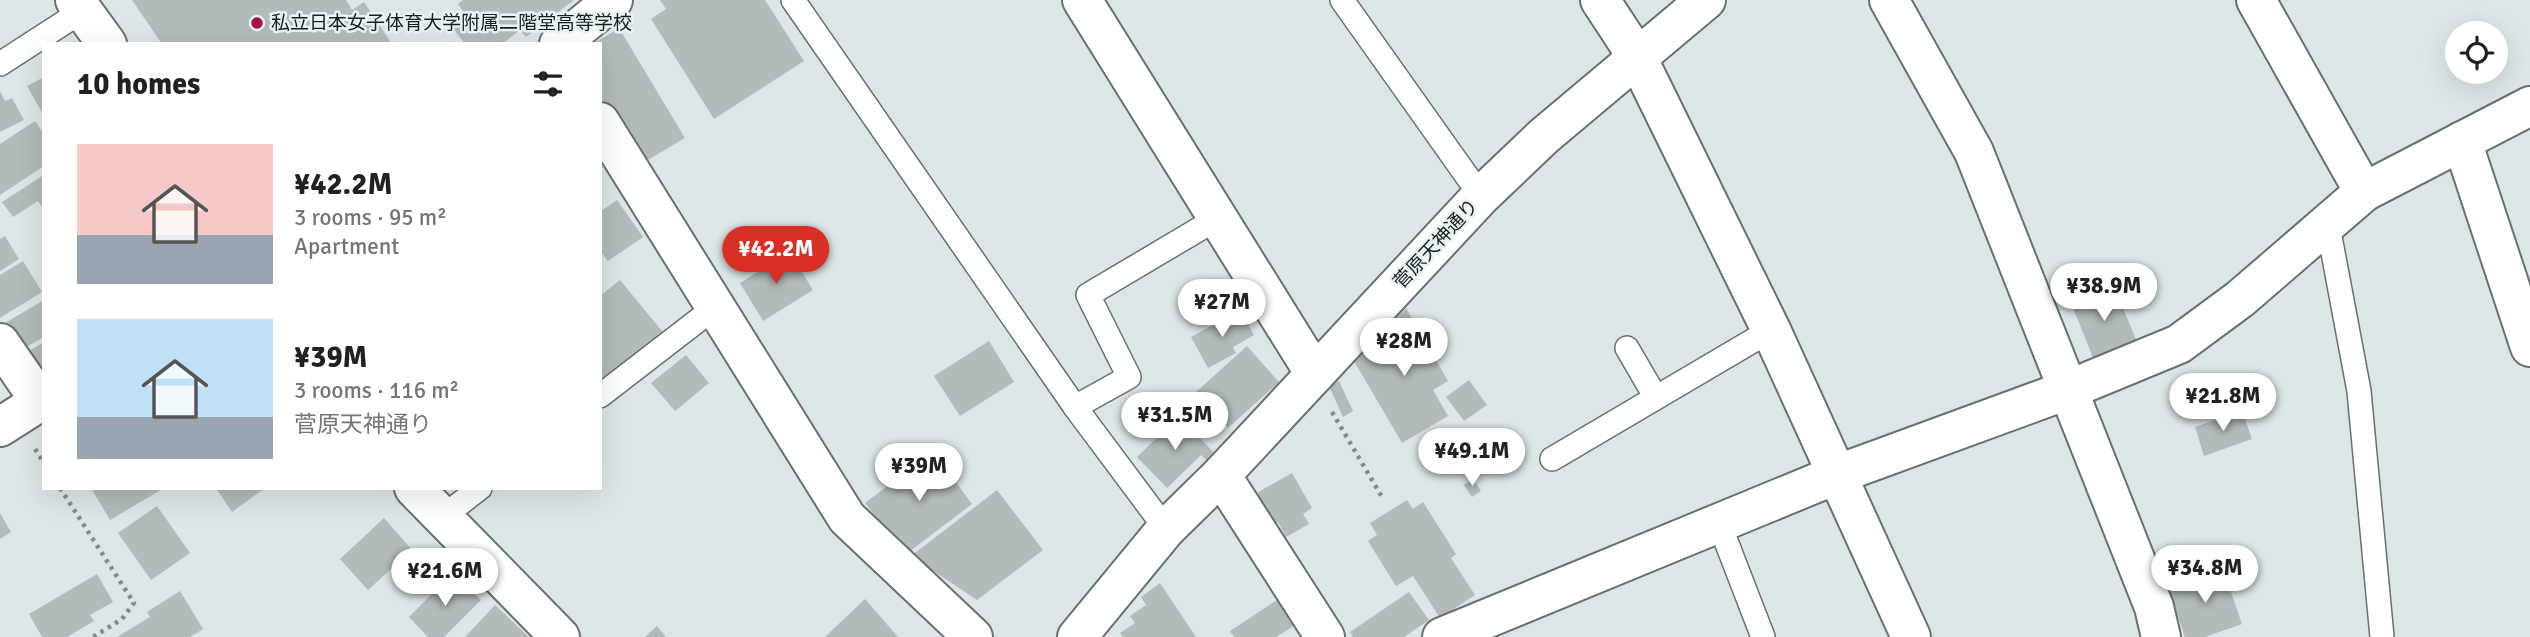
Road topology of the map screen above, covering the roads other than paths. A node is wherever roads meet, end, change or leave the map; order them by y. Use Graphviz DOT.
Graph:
graph roads {
  1 [pos="613,0"];
  2 [pos="793,0"];
  3 [pos="1082,0"];
  4 [pos="1342,0"];
  5 [pos="1600,0"];
  6 [pos="1706,0"];
  7 [pos="1889,0"];
  8 [pos="2256,0"];
  9 [pos="79,6"];
  10 [pos="106,42"];
  11 [pos="561,42"];
  12 [pos="1636,55"];
  13 [pos="0,64"];
  14 [pos="2530,106"];
  15 [pos="602,125"];
  16 [pos="2462,141"];
  17 [pos="2364,192"];
  18 [pos="1481,196"];
  19 [pos="1218,218"];
  20 [pos="2328,226"];
  21 [pos="714,308"];
  22 [pos="1771,330"];
  23 [pos="0,343"];
  24 [pos="2530,347"];
  25 [pos="1627,348"];
  26 [pos="1312,377"];
  27 [pos="2070,389"];
  28 [pos="602,394"];
  29 [pos="1656,396"];
  30 [pos="42,400"];
  31 [pos="1074,407"];
  32 [pos="0,427"];
  33 [pos="1552,458"];
  34 [pos="1838,474"];
  35 [pos="1221,475"];
  36 [pos="416,490"];
  37 [pos="477,490"];
  38 [pos="441,518"];
  39 [pos="1718,523"];
  40 [pos="1166,528"];
  41 [pos="559,637"];
  42 [pos="973,637"];
  43 [pos="1077,637"];
  44 [pos="1325,637"];
  45 [pos="1442,637"];
  46 [pos="1763,637"];
  47 [pos="1911,637"];
  48 [pos="2161,637"];
  49 [pos="2382,637"];
  1 -- 11 [label="street"];
  2 -- 31 [label="lane"];
  3 -- 19 [label="street"];
  4 -- 18 [label="lane"];
  5 -- 12 [label="street"];
  6 -- 12 [label="street, 菅原天神通り"];
  7 -- 27 [label="street"];
  8 -- 17 [label="street"];
  9 -- 10 [label="street"];
  9 -- 13 [label="lane"];
  12 -- 18 [label="street, 菅原天神通り"];
  12 -- 22 [label="street"];
  14 -- 16 [label="street"];
  15 -- 21 [label="street"];
  16 -- 17 [label="street"];
  16 -- 24 [label="street"];
  17 -- 20 [label="street"];
  18 -- 26 [label="street, 菅原天神通り"];
  19 -- 26 [label="street"];
  19 -- 31 [label="lane"];
  20 -- 27 [label="street"];
  20 -- 49 [label="lane"];
  21 -- 28 [label="lane"];
  21 -- 42 [label="street"];
  22 -- 29 [label="lane"];
  22 -- 34 [label="street"];
  23 -- 30 [label="street"];
  25 -- 29 [label="lane"];
  26 -- 35 [label="street, 菅原天神通り"];
  27 -- 34 [label="street"];
  27 -- 48 [label="street"];
  29 -- 33 [label="lane"];
  30 -- 32 [label="street"];
  31 -- 40 [label="lane"];
  34 -- 39 [label="street"];
  34 -- 47 [label="street"];
  35 -- 40 [label="street, 菅原天神通り"];
  35 -- 44 [label="street"];
  36 -- 38 [label="street"];
  37 -- 38 [label="lane"];
  38 -- 41 [label="street"];
  39 -- 45 [label="street"];
  39 -- 46 [label="lane"];
  40 -- 43 [label="street, 菅原天神通り"];
}
